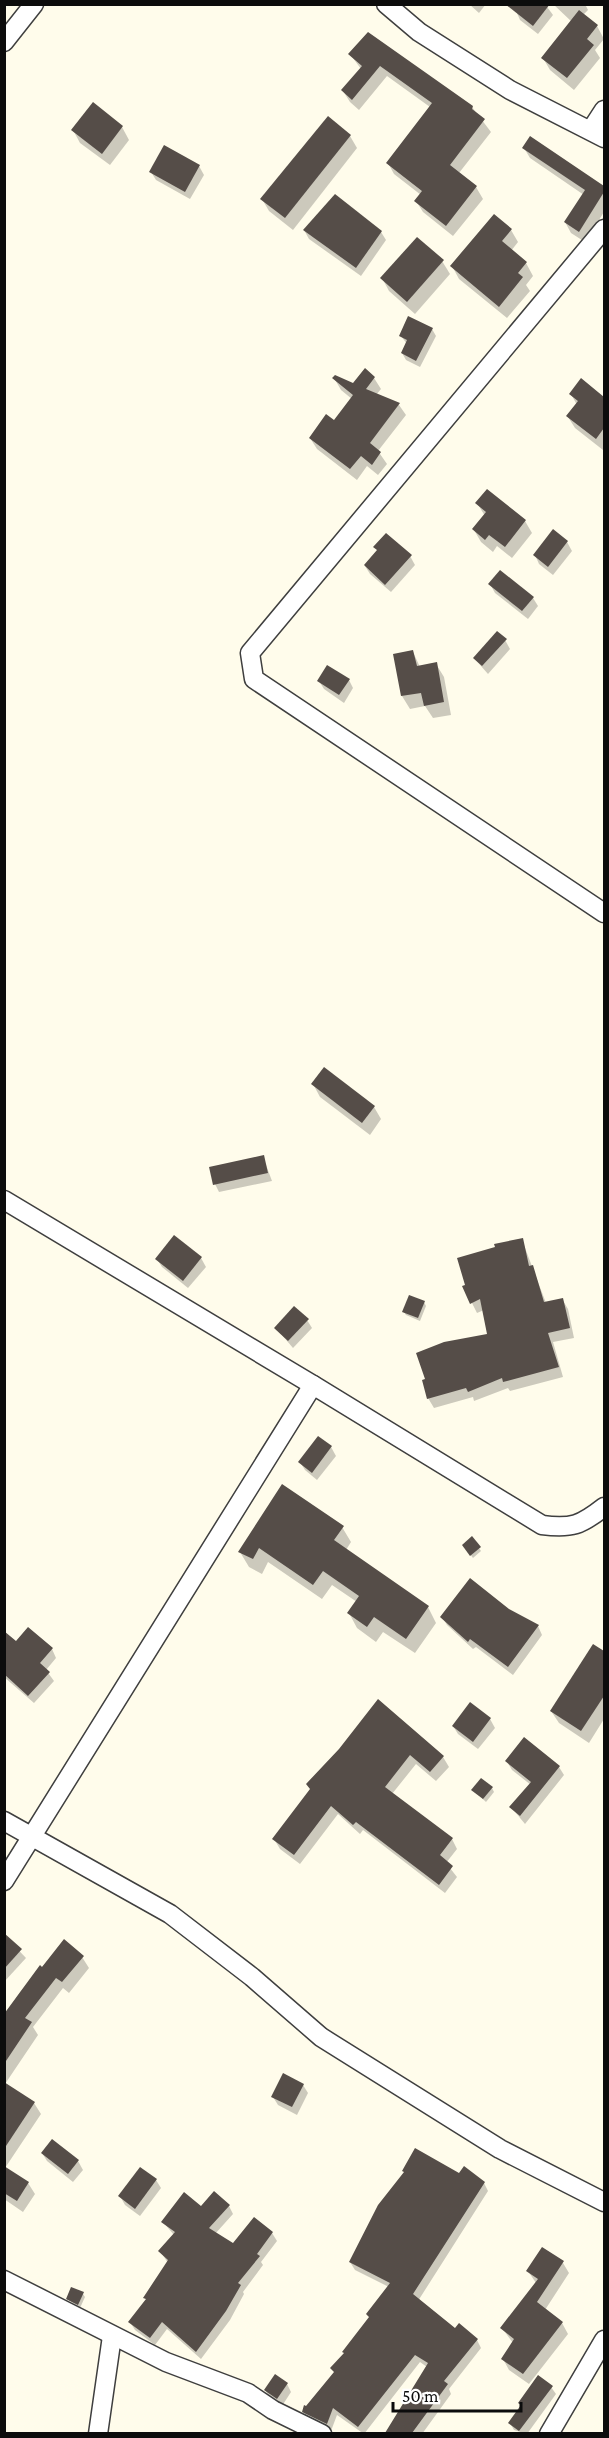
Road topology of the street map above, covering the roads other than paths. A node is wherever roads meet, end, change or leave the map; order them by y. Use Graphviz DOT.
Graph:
graph roads {
  1 [pos="34,4"];
  2 [pos="386,4"];
  3 [pos="4,42"];
  4 [pos="604,110"];
  5 [pos="598,134"];
  6 [pos="604,229"];
  7 [pos="604,913"];
  8 [pos="4,1200"];
  9 [pos="313,1385"];
  10 [pos="604,1507"];
  11 [pos="4,1821"];
  12 [pos="33,1836"];
  13 [pos="4,1881"];
  14 [pos="604,2202"];
  15 [pos="4,2280"];
  16 [pos="112,2336"];
  17 [pos="604,2340"];
  18 [pos="98,2433"];
  19 [pos="322,2433"];
  20 [pos="549,2433"];
  1 -- 3 [label="street"];
  2 -- 5 [label="street"];
  4 -- 5 [label="street"];
  6 -- 7 [label="street"];
  8 -- 9 [label="street"];
  9 -- 10 [label="street"];
  9 -- 12 [label="street"];
  11 -- 12 [label="street"];
  12 -- 13 [label="street"];
  12 -- 14 [label="street"];
  15 -- 16 [label="street"];
  16 -- 18 [label="street"];
  16 -- 19 [label="street"];
  17 -- 20 [label="street"];
}
